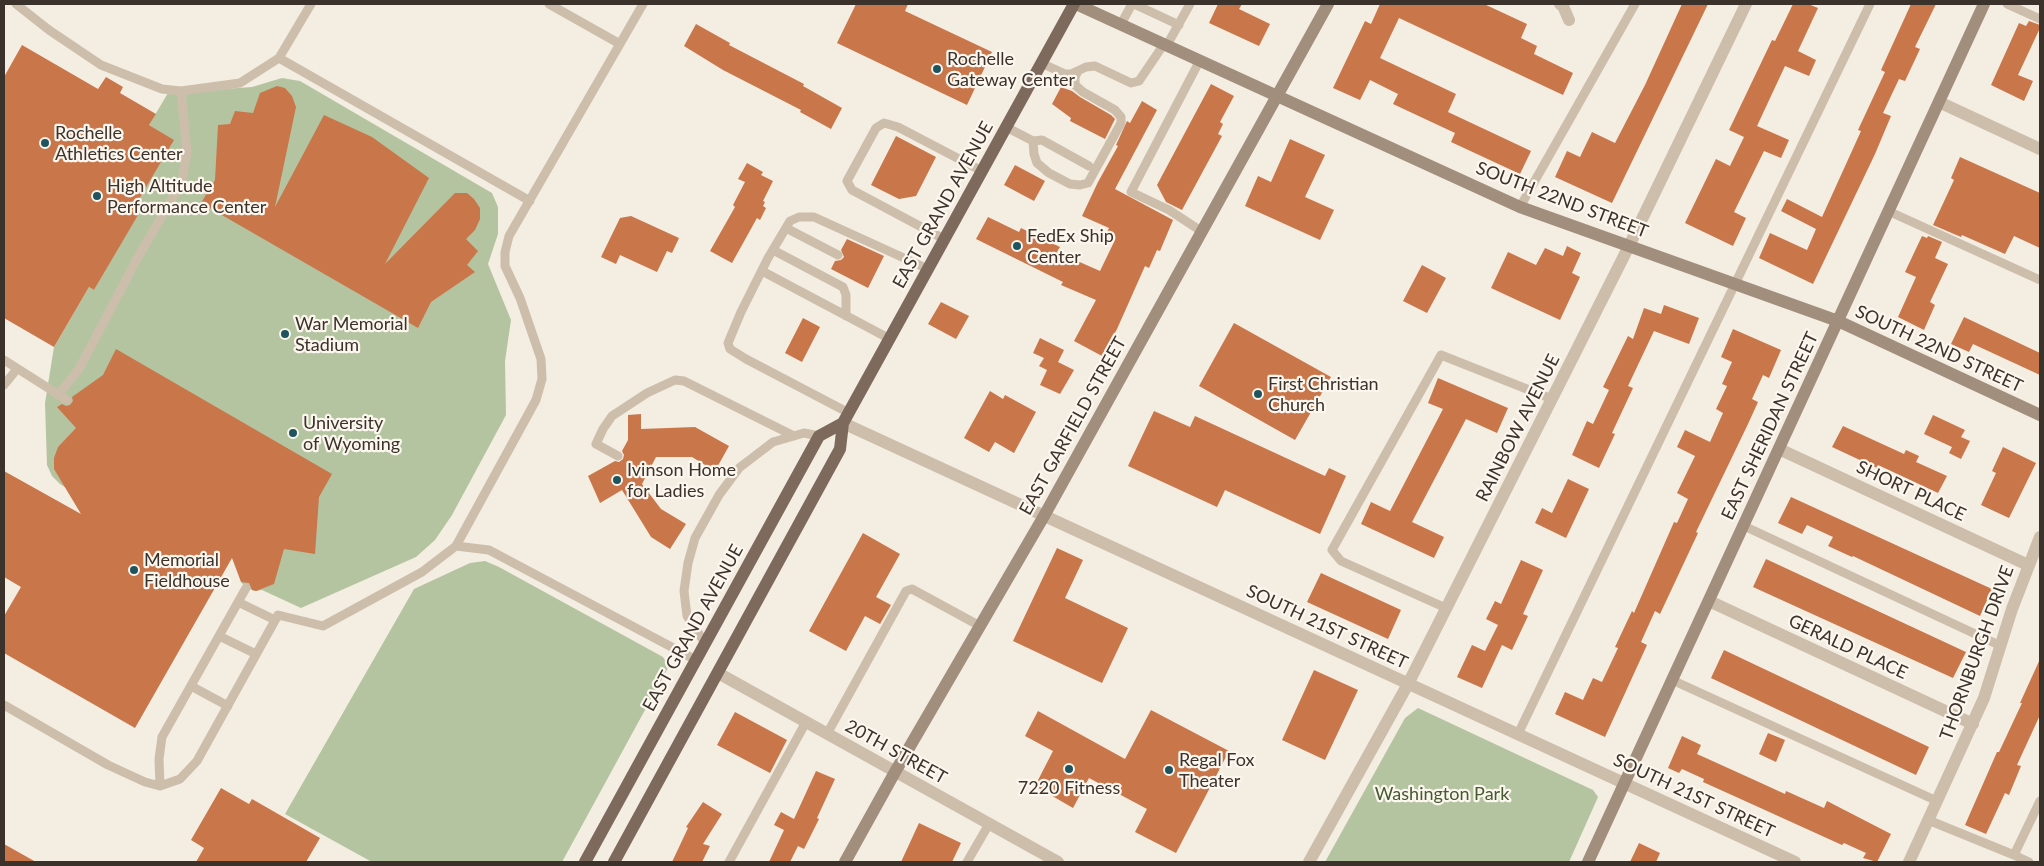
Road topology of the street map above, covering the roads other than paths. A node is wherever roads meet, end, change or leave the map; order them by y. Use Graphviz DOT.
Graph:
graph roads {
  1 [pos="16,4"];
  2 [pos="311,4"];
  3 [pos="549,4"];
  4 [pos="643,4"];
  5 [pos="1075,4"];
  6 [pos="1133,4"];
  7 [pos="1190,4"];
  8 [pos="1328,4"];
  9 [pos="1560,4"];
  10 [pos="1635,4"];
  11 [pos="1746,4"];
  12 [pos="1870,4"];
  13 [pos="1984,4"];
  14 [pos="2007,4"];
  15 [pos="2040,19"];
  16 [pos="1569,20"];
  17 [pos="1122,24"];
  18 [pos="1179,24"];
  19 [pos="620,44"];
  20 [pos="1166,45"];
  21 [pos="279,58"];
  22 [pos="1200,60"];
  23 [pos="1041,63"];
  24 [pos="1078,71"];
  25 [pos="181,92"];
  26 [pos="1277,95"];
  27 [pos="1939,102"];
  28 [pos="1006,127"];
  29 [pos="1033,141"];
  30 [pos="2040,149"];
  31 [pos="1089,166"];
  32 [pos="982,170"];
  33 [pos="530,201"];
  34 [pos="1520,207"];
  35 [pos="1888,211"];
  36 [pos="786,228"];
  37 [pos="1202,231"];
  38 [pos="944,239"];
  39 [pos="1629,246"];
  40 [pos="773,250"];
  41 [pos="838,256"];
  42 [pos="928,269"];
  43 [pos="762,271"];
  44 [pos="2040,280"];
  45 [pos="1734,284"];
  46 [pos="846,316"];
  47 [pos="1838,321"];
  48 [pos="890,339"];
  49 [pos="4,360"];
  50 [pos="16,369"];
  51 [pos="4,385"];
  52 [pos="58,395"];
  53 [pos="67,400"];
  54 [pos="1552,400"];
  55 [pos="2040,415"];
  56 [pos="846,418"];
  57 [pos="794,436"];
  58 [pos="819,436"];
  59 [pos="1779,449"];
  60 [pos="618,456"];
  61 [pos="1044,516"];
  62 [pos="1744,526"];
  63 [pos="2040,537"];
  64 [pos="456,546"];
  65 [pos="2028,565"];
  66 [pos="246,588"];
  67 [pos="1709,601"];
  68 [pos="238,602"];
  69 [pos="1446,608"];
  70 [pos="275,620"];
  71 [pos="980,626"];
  72 [pos="219,636"];
  73 [pos="705,643"];
  74 [pos="2001,646"];
  75 [pos="256,654"];
  76 [pos="696,660"];
  77 [pos="718,673"];
  78 [pos="1672,680"];
  79 [pos="1408,684"];
  80 [pos="191,686"];
  81 [pos="4,705"];
  82 [pos="228,706"];
  83 [pos="806,722"];
  84 [pos="1973,724"];
  85 [pos="827,734"];
  86 [pos="1518,734"];
  87 [pos="895,772"];
  88 [pos="1625,784"];
  89 [pos="160,786"];
  90 [pos="1937,801"];
  91 [pos="2040,801"];
  92 [pos="1928,820"];
  93 [pos="989,824"];
  94 [pos="2014,855"];
  95 [pos="585,862"];
  96 [pos="614,862"];
  97 [pos="729,862"];
  98 [pos="845,862"];
  99 [pos="967,862"];
  100 [pos="1058,862"];
  101 [pos="1309,862"];
  102 [pos="1588,862"];
  103 [pos="1796,862"];
  104 [pos="1909,862"];
  105 [pos="2030,862"];
  1 -- 25 [label="lane"];
  2 -- 21 [label="lane"];
  3 -- 19 [label="lane"];
  4 -- 19 [label="lane"];
  5 -- 17 [label="street, SOUTH 22ND STREET"];
  5 -- 23 [label="main road, EAST GRAND AVENUE"];
  6 -- 17 [label="lane"];
  6 -- 18 [label="lane"];
  7 -- 18 [label="lane"];
  8 -- 26 [label="street, EAST GARFIELD STREET"];
  9 -- 16 [label="street"];
  10 -- 34 [label="lane"];
  11 -- 39 [label="street, RAINBOW AVENUE"];
  12 -- 45 [label="lane"];
  13 -- 27 [label="street, EAST SHERIDAN STREET"];
  14 -- 15 [label="lane"];
  17 -- 20 [label="street, SOUTH 22ND STREET"];
  18 -- 20 [label="lane"];
  19 -- 33 [label="lane"];
  20 -- 22 [label="street, SOUTH 22ND STREET"];
  20 -- 24 [label="lane"];
  21 -- 25 [label="lane"];
  21 -- 33 [label="lane"];
  22 -- 26 [label="street, SOUTH 22ND STREET"];
  22 -- 37 [label="lane"];
  23 -- 24 [label="lane"];
  23 -- 28 [label="main road, EAST GRAND AVENUE"];
  24 -- 29 [label="lane"];
  25 -- 52 [label="lane"];
  26 -- 34 [label="street, SOUTH 22ND STREET"];
  26 -- 37 [label="street, EAST GARFIELD STREET"];
  27 -- 30 [label="street"];
  27 -- 35 [label="street, EAST SHERIDAN STREET"];
  28 -- 29 [label="lane"];
  28 -- 32 [label="main road, EAST GRAND AVENUE"];
  29 -- 31 [label="lane"];
  32 -- 38 [label="main road, EAST GRAND AVENUE"];
  32 -- 38 [label="lane"];
  33 -- 64 [label="lane"];
  34 -- 39 [label="street, SOUTH 22ND STREET"];
  35 -- 44 [label="lane"];
  35 -- 47 [label="street, EAST SHERIDAN STREET"];
  36 -- 40 [label="lane"];
  36 -- 41 [label="lane"];
  36 -- 42 [label="lane"];
  37 -- 61 [label="street, EAST GARFIELD STREET"];
  38 -- 42 [label="main road, EAST GRAND AVENUE"];
  39 -- 45 [label="street, SOUTH 22ND STREET"];
  39 -- 54 [label="street, RAINBOW AVENUE"];
  40 -- 43 [label="lane"];
  40 -- 46 [label="lane"];
  42 -- 48 [label="main road, EAST GRAND AVENUE"];
  43 -- 46 [label="lane"];
  43 -- 56 [label="lane"];
  45 -- 47 [label="street, SOUTH 22ND STREET"];
  45 -- 86 [label="lane"];
  46 -- 48 [label="lane"];
  47 -- 55 [label="street, SOUTH 22ND STREET"];
  47 -- 59 [label="street, EAST SHERIDAN STREET"];
  48 -- 56 [label="main road, EAST GRAND AVENUE"];
  49 -- 50 [label="lane"];
  50 -- 51 [label="lane"];
  50 -- 52 [label="lane"];
  52 -- 53 [label="lane"];
  54 -- 69 [label="street, RAINBOW AVENUE"];
  54 -- 69 [label="lane"];
  56 -- 58 [label="main road"];
  56 -- 61 [label="street, SOUTH 21ST STREET"];
  56 -- 77 [label="main road, EAST GRAND AVENUE"];
  57 -- 58 [label="lane"];
  57 -- 60 [label="lane"];
  57 -- 73 [label="lane"];
  58 -- 73 [label="main road, EAST GRAND AVENUE"];
  59 -- 62 [label="street, EAST SHERIDAN STREET"];
  59 -- 65 [label="street, SHORT PLACE"];
  61 -- 71 [label="street, EAST GARFIELD STREET"];
  61 -- 79 [label="street, SOUTH 21ST STREET"];
  62 -- 67 [label="street, EAST SHERIDAN STREET"];
  62 -- 74 [label="lane"];
  63 -- 65 [label="street, THORNBURGH DRIVE"];
  64 -- 70 [label="lane"];
  64 -- 76 [label="lane"];
  65 -- 74 [label="street, THORNBURGH DRIVE"];
  66 -- 68 [label="lane"];
  67 -- 78 [label="street, EAST SHERIDAN STREET"];
  67 -- 84 [label="street, GERALD PLACE"];
  68 -- 70 [label="lane"];
  68 -- 72 [label="lane"];
  69 -- 79 [label="street, RAINBOW AVENUE"];
  70 -- 75 [label="lane"];
  71 -- 85 [label="lane"];
  71 -- 87 [label="street, EAST GARFIELD STREET"];
  72 -- 75 [label="lane"];
  72 -- 80 [label="lane"];
  73 -- 76 [label="main road, EAST GRAND AVENUE"];
  74 -- 84 [label="street, THORNBURGH DRIVE"];
  75 -- 82 [label="lane"];
  76 -- 95 [label="main road, EAST GRAND AVENUE"];
  77 -- 83 [label="street, 20TH STREET"];
  77 -- 96 [label="main road, EAST GRAND AVENUE"];
  78 -- 88 [label="street, EAST SHERIDAN STREET"];
  78 -- 90 [label="lane"];
  79 -- 86 [label="street, SOUTH 21ST STREET"];
  79 -- 101 [label="street, RAINBOW AVENUE"];
  80 -- 82 [label="lane"];
  80 -- 89 [label="lane"];
  81 -- 89 [label="lane"];
  82 -- 89 [label="lane"];
  83 -- 85 [label="street, 20TH STREET"];
  83 -- 97 [label="lane"];
  84 -- 90 [label="street, THORNBURGH DRIVE"];
  85 -- 87 [label="street, 20TH STREET"];
  86 -- 88 [label="street, SOUTH 21ST STREET"];
  87 -- 93 [label="street, 20TH STREET"];
  87 -- 98 [label="street, EAST GARFIELD STREET"];
  88 -- 102 [label="street, EAST SHERIDAN STREET"];
  88 -- 103 [label="street, SOUTH 21ST STREET"];
  90 -- 92 [label="street, THORNBURGH DRIVE"];
  91 -- 94 [label="lane"];
  92 -- 94 [label="lane"];
  92 -- 104 [label="street, THORNBURGH DRIVE"];
  93 -- 99 [label="lane"];
  93 -- 100 [label="street, 20TH STREET"];
  94 -- 105 [label="lane"];
}
